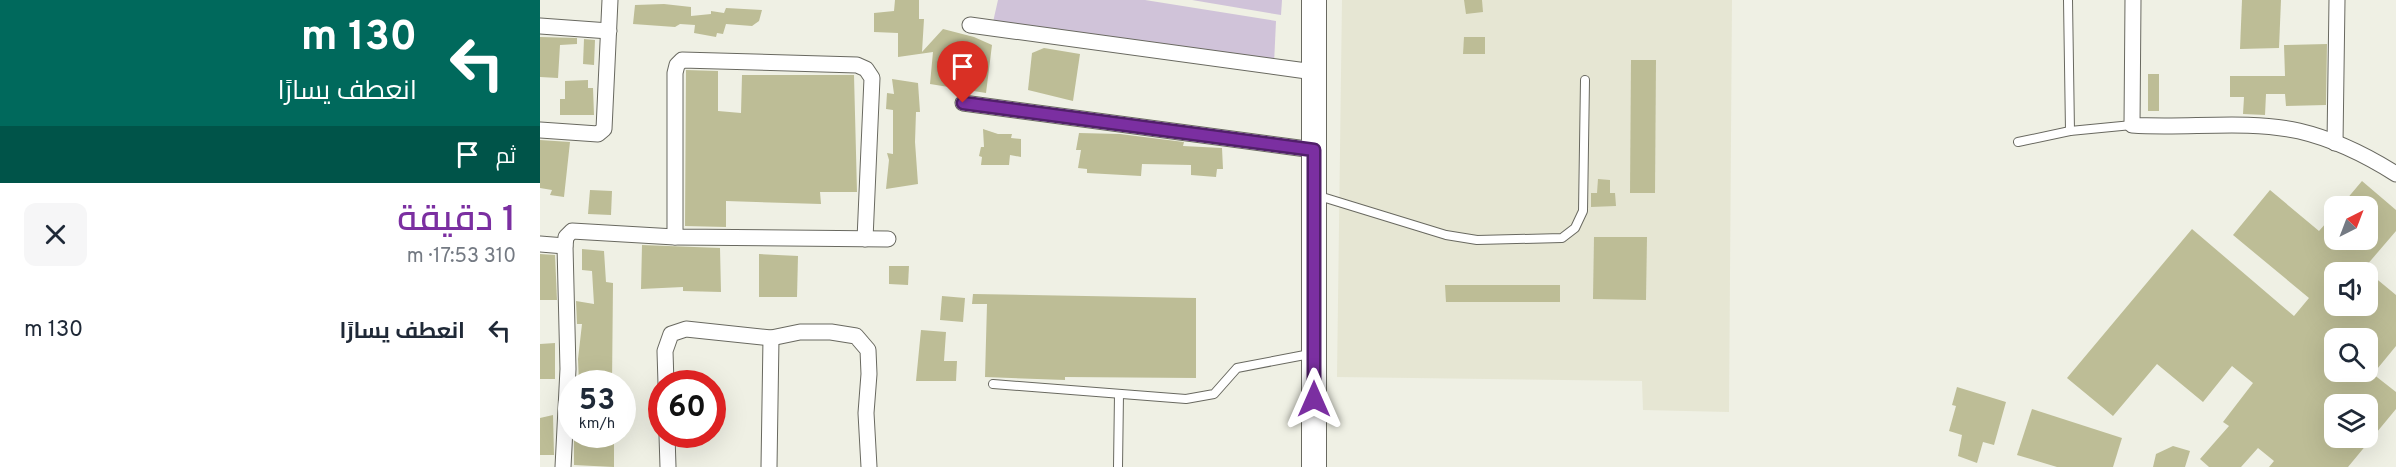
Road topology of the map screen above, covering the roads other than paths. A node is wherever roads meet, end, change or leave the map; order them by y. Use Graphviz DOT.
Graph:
graph roads {
  1 [pos="610,0"];
  2 [pos="1314,0"];
  3 [pos="2068,0"];
  4 [pos="2133,0"];
  5 [pos="2337,0"];
  6 [pos="970,25"];
  7 [pos="540,26"];
  8 [pos="609,31"];
  9 [pos="1314,72"];
  10 [pos="1585,80"];
  11 [pos="963,103"];
  12 [pos="2132,125"];
  13 [pos="540,130"];
  14 [pos="2070,131"];
  15 [pos="2018,142"];
  16 [pos="2335,143"];
  17 [pos="1314,150"];
  18 [pos="2396,174"];
  19 [pos="1314,194"];
  20 [pos="675,237"];
  21 [pos="865,239"];
  22 [pos="888,239"];
  23 [pos="540,244"];
  24 [pos="565,246"];
  25 [pos="771,338"];
  26 [pos="1313,354"];
  27 [pos="666,370"];
  28 [pos="993,384"];
  29 [pos="1119,394"];
  30 [pos="667,448"];
  31 [pos="562,467"];
  32 [pos="668,467"];
  33 [pos="769,467"];
  34 [pos="869,467"];
  35 [pos="1118,467"];
  36 [pos="1314,467"];
  1 -- 8 [label="street"];
  2 -- 9 [label="main road"];
  3 -- 14 [label="lane"];
  4 -- 12 [label="street"];
  5 -- 16 [label="street"];
  6 -- 9 [label="street"];
  7 -- 8 [label="street"];
  8 -- 13 [label="street"];
  9 -- 17 [label="main road"];
  10 -- 19 [label="lane"];
  11 -- 17 [label="street"];
  12 -- 14 [label="lane"];
  12 -- 16 [label="street"];
  14 -- 15 [label="lane"];
  16 -- 18 [label="street"];
  17 -- 19 [label="main road"];
  19 -- 26 [label="main road"];
  20 -- 21 [label="street"];
  20 -- 21 [label="street"];
  20 -- 24 [label="street"];
  21 -- 22 [label="street"];
  23 -- 24 [label="street"];
  24 -- 31 [label="street"];
  25 -- 27 [label="street"];
  25 -- 33 [label="street"];
  25 -- 34 [label="street"];
  26 -- 29 [label="lane"];
  26 -- 36 [label="main road"];
  28 -- 29 [label="lane"];
  29 -- 35 [label="lane"];
  30 -- 32 [label="street"];
}
